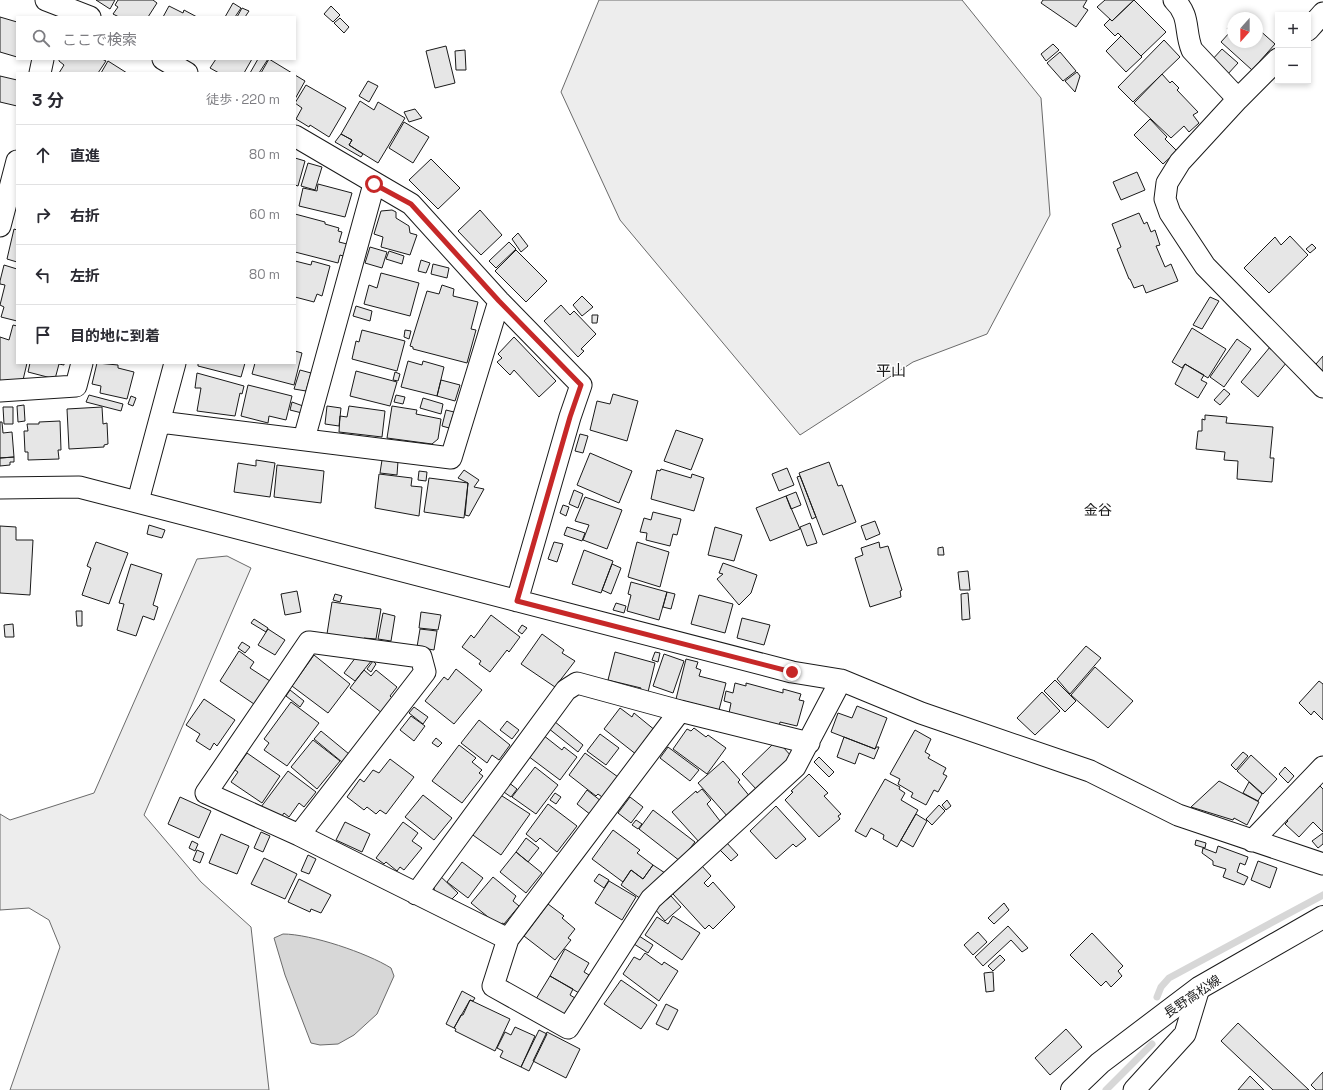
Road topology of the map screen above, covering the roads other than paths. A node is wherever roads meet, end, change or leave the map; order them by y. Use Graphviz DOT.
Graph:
graph roads {
  1 [pos="1174,0"];
  2 [pos="53,7"];
  3 [pos="1323,13"];
  4 [pos="86,16"];
  5 [pos="1311,27"];
  6 [pos="44,60"];
  7 [pos="165,60"];
  8 [pos="1275,63"];
  9 [pos="40,72"];
  10 [pos="185,72"];
  11 [pos="1238,99"];
  12 [pos="296,137"];
  13 [pos="16,165"];
  14 [pos="374,184"];
  15 [pos="0,226"];
  16 [pos="499,301"];
  17 [pos="82,364"];
  18 [pos="175,364"];
  19 [pos="1323,387"];
  20 [pos="0,391"];
  21 [pos="160,422"];
  22 [pos="304,439"];
  23 [pos="0,488"];
  24 [pos="138,501"];
  25 [pos="517,601"];
  26 [pos="841,680"];
  27 [pos="680,711"];
  28 [pos="808,743"];
  29 [pos="1323,767"];
  30 [pos="299,835"];
  31 [pos="1252,841"];
  32 [pos="1323,864"];
  33 [pos="416,894"];
  34 [pos="1323,917"];
  35 [pos="508,939"];
  36 [pos="1199,988"];
  37 [pos="1072,1090"];
  38 [pos="1134,1090"];
  1 -- 11 [label="street"];
  2 -- 4 [label="street"];
  3 -- 5 [label="street"];
  6 -- 9 [label="street"];
  7 -- 10 [label="street"];
  8 -- 11 [label="street"];
  11 -- 19 [label="street"];
  12 -- 14 [label="street"];
  13 -- 15 [label="street"];
  14 -- 16 [label="street"];
  14 -- 22 [label="street"];
  16 -- 22 [label="street"];
  16 -- 25 [label="street"];
  17 -- 20 [label="street"];
  18 -- 21 [label="street"];
  21 -- 22 [label="street"];
  21 -- 24 [label="street"];
  23 -- 24 [label="street"];
  24 -- 25 [label="street"];
  25 -- 26 [label="street"];
  26 -- 28 [label="street"];
  26 -- 31 [label="street"];
  27 -- 28 [label="street"];
  27 -- 33 [label="street"];
  27 -- 35 [label="street"];
  28 -- 35 [label="street"];
  29 -- 31 [label="street"];
  30 -- 30 [label="street"];
  30 -- 33 [label="street"];
  31 -- 32 [label="street"];
  33 -- 35 [label="street"];
  34 -- 36 [label="main road, 長野高松線"];
  36 -- 37 [label="main road, 長野高松線"];
  36 -- 38 [label="street"];
}
